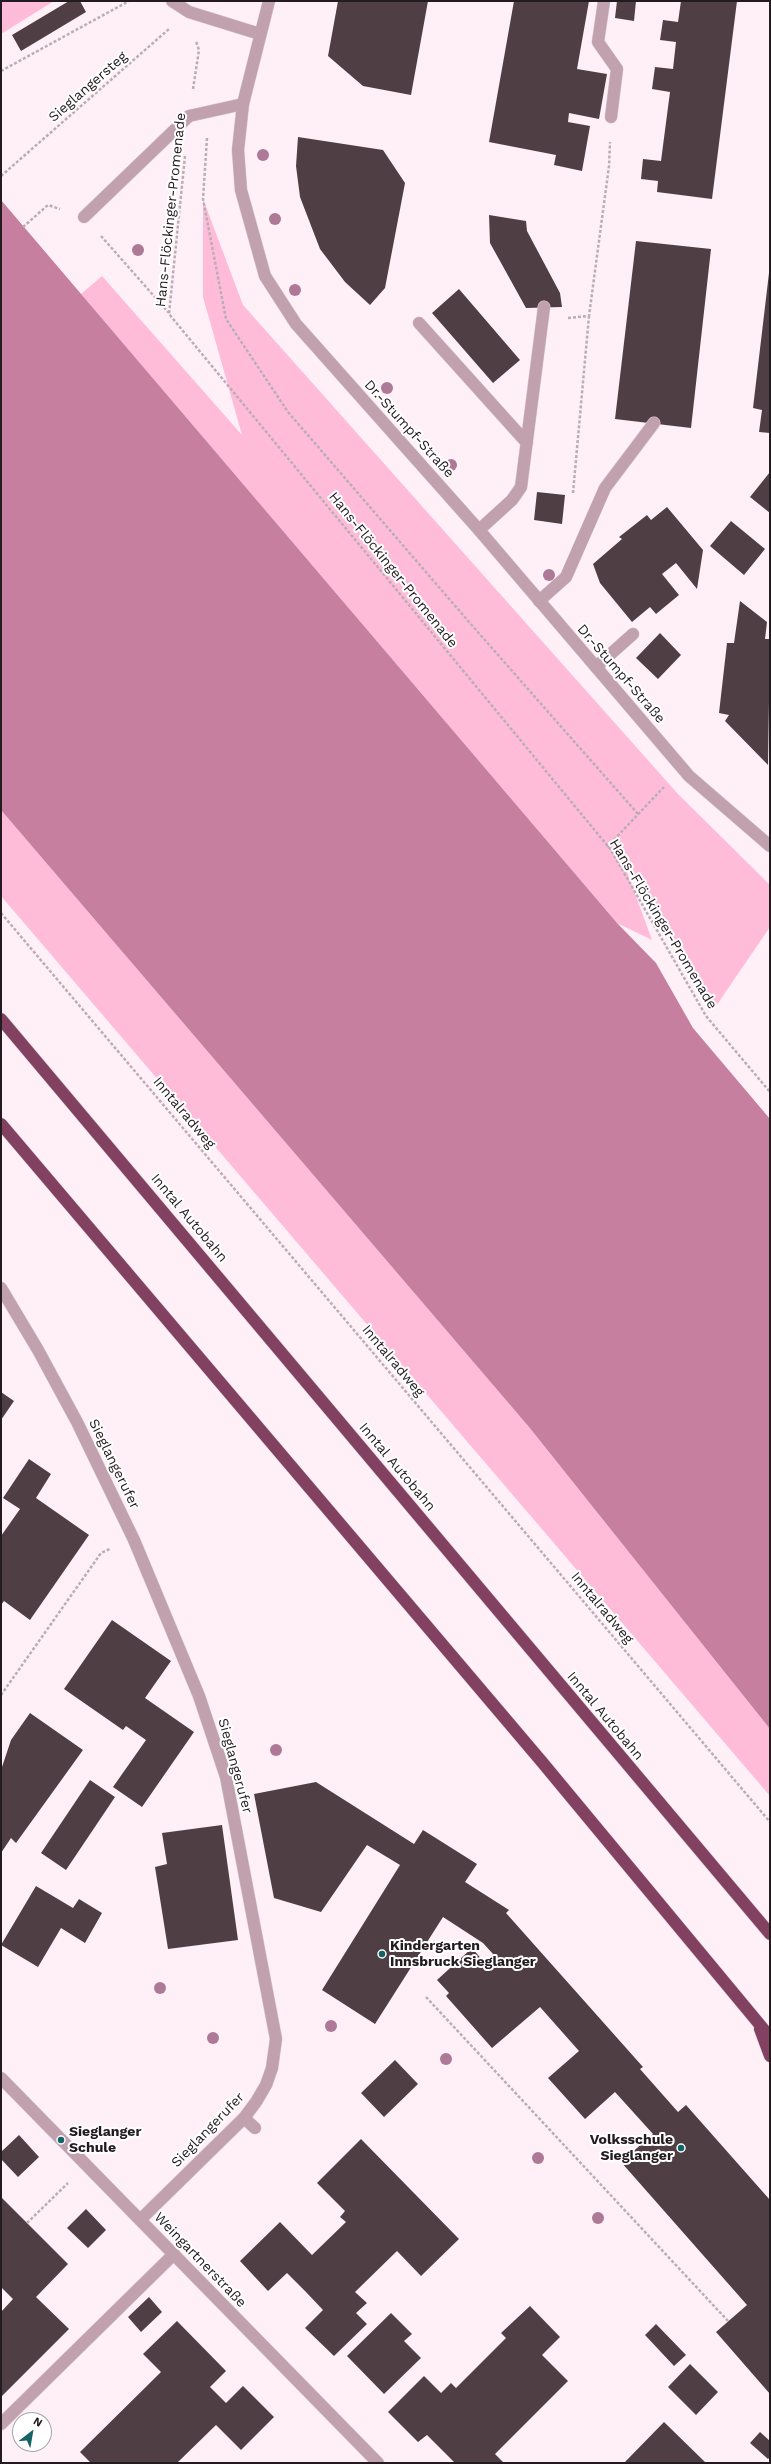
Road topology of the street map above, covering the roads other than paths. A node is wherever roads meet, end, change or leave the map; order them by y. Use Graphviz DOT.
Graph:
graph roads {
  1 [pos="172,1"];
  2 [pos="269,1"];
  3 [pos="604,1"];
  4 [pos="260,34"];
  5 [pos="243,104"];
  6 [pos="610,117"];
  7 [pos="84,217"];
  8 [pos="544,307"];
  9 [pos="419,323"];
  10 [pos="654,423"];
  11 [pos="527,443"];
  12 [pos="479,530"];
  13 [pos="539,601"];
  14 [pos="633,634"];
  15 [pos="596,667"];
  16 [pos="770,846"];
  17 [pos="1,1019"];
  18 [pos="1,1124"];
  19 [pos="1,1288"];
  20 [pos="770,1934"];
  21 [pos="758,2022"];
  22 [pos="770,2037"];
  23 [pos="770,2056"];
  24 [pos="1,2078"];
  25 [pos="244,2118"];
  26 [pos="255,2128"];
  27 [pos="140,2220"];
  28 [pos="174,2254"];
  29 [pos="1,2424"];
  30 [pos="378,2463"];
  1 -- 4 [label="street"];
  2 -- 4 [label="street, Dr.-Stumpf-Straße"];
  3 -- 6 [label="street"];
  4 -- 5 [label="street, Dr.-Stumpf-Straße"];
  5 -- 7 [label="street"];
  5 -- 12 [label="street, Dr.-Stumpf-Straße"];
  8 -- 11 [label="street"];
  9 -- 11 [label="street"];
  10 -- 13 [label="street"];
  11 -- 12 [label="street"];
  12 -- 13 [label="street, Dr.-Stumpf-Straße"];
  13 -- 15 [label="street, Dr.-Stumpf-Straße"];
  14 -- 15 [label="street"];
  15 -- 16 [label="street, Dr.-Stumpf-Straße"];
  17 -- 20 [label="highway, Inntal Autobahn"];
  18 -- 21 [label="highway"];
  19 -- 25 [label="street, Sieglangerufer"];
  21 -- 22 [label="highway"];
  21 -- 23 [label="highway"];
  24 -- 27 [label="street, Weingartnerstraße"];
  25 -- 26 [label="street"];
  25 -- 27 [label="street, Sieglangerufer"];
  27 -- 28 [label="street, Weingartnerstraße"];
  28 -- 29 [label="street"];
  28 -- 30 [label="street, Weingartnerstraße"];
}
